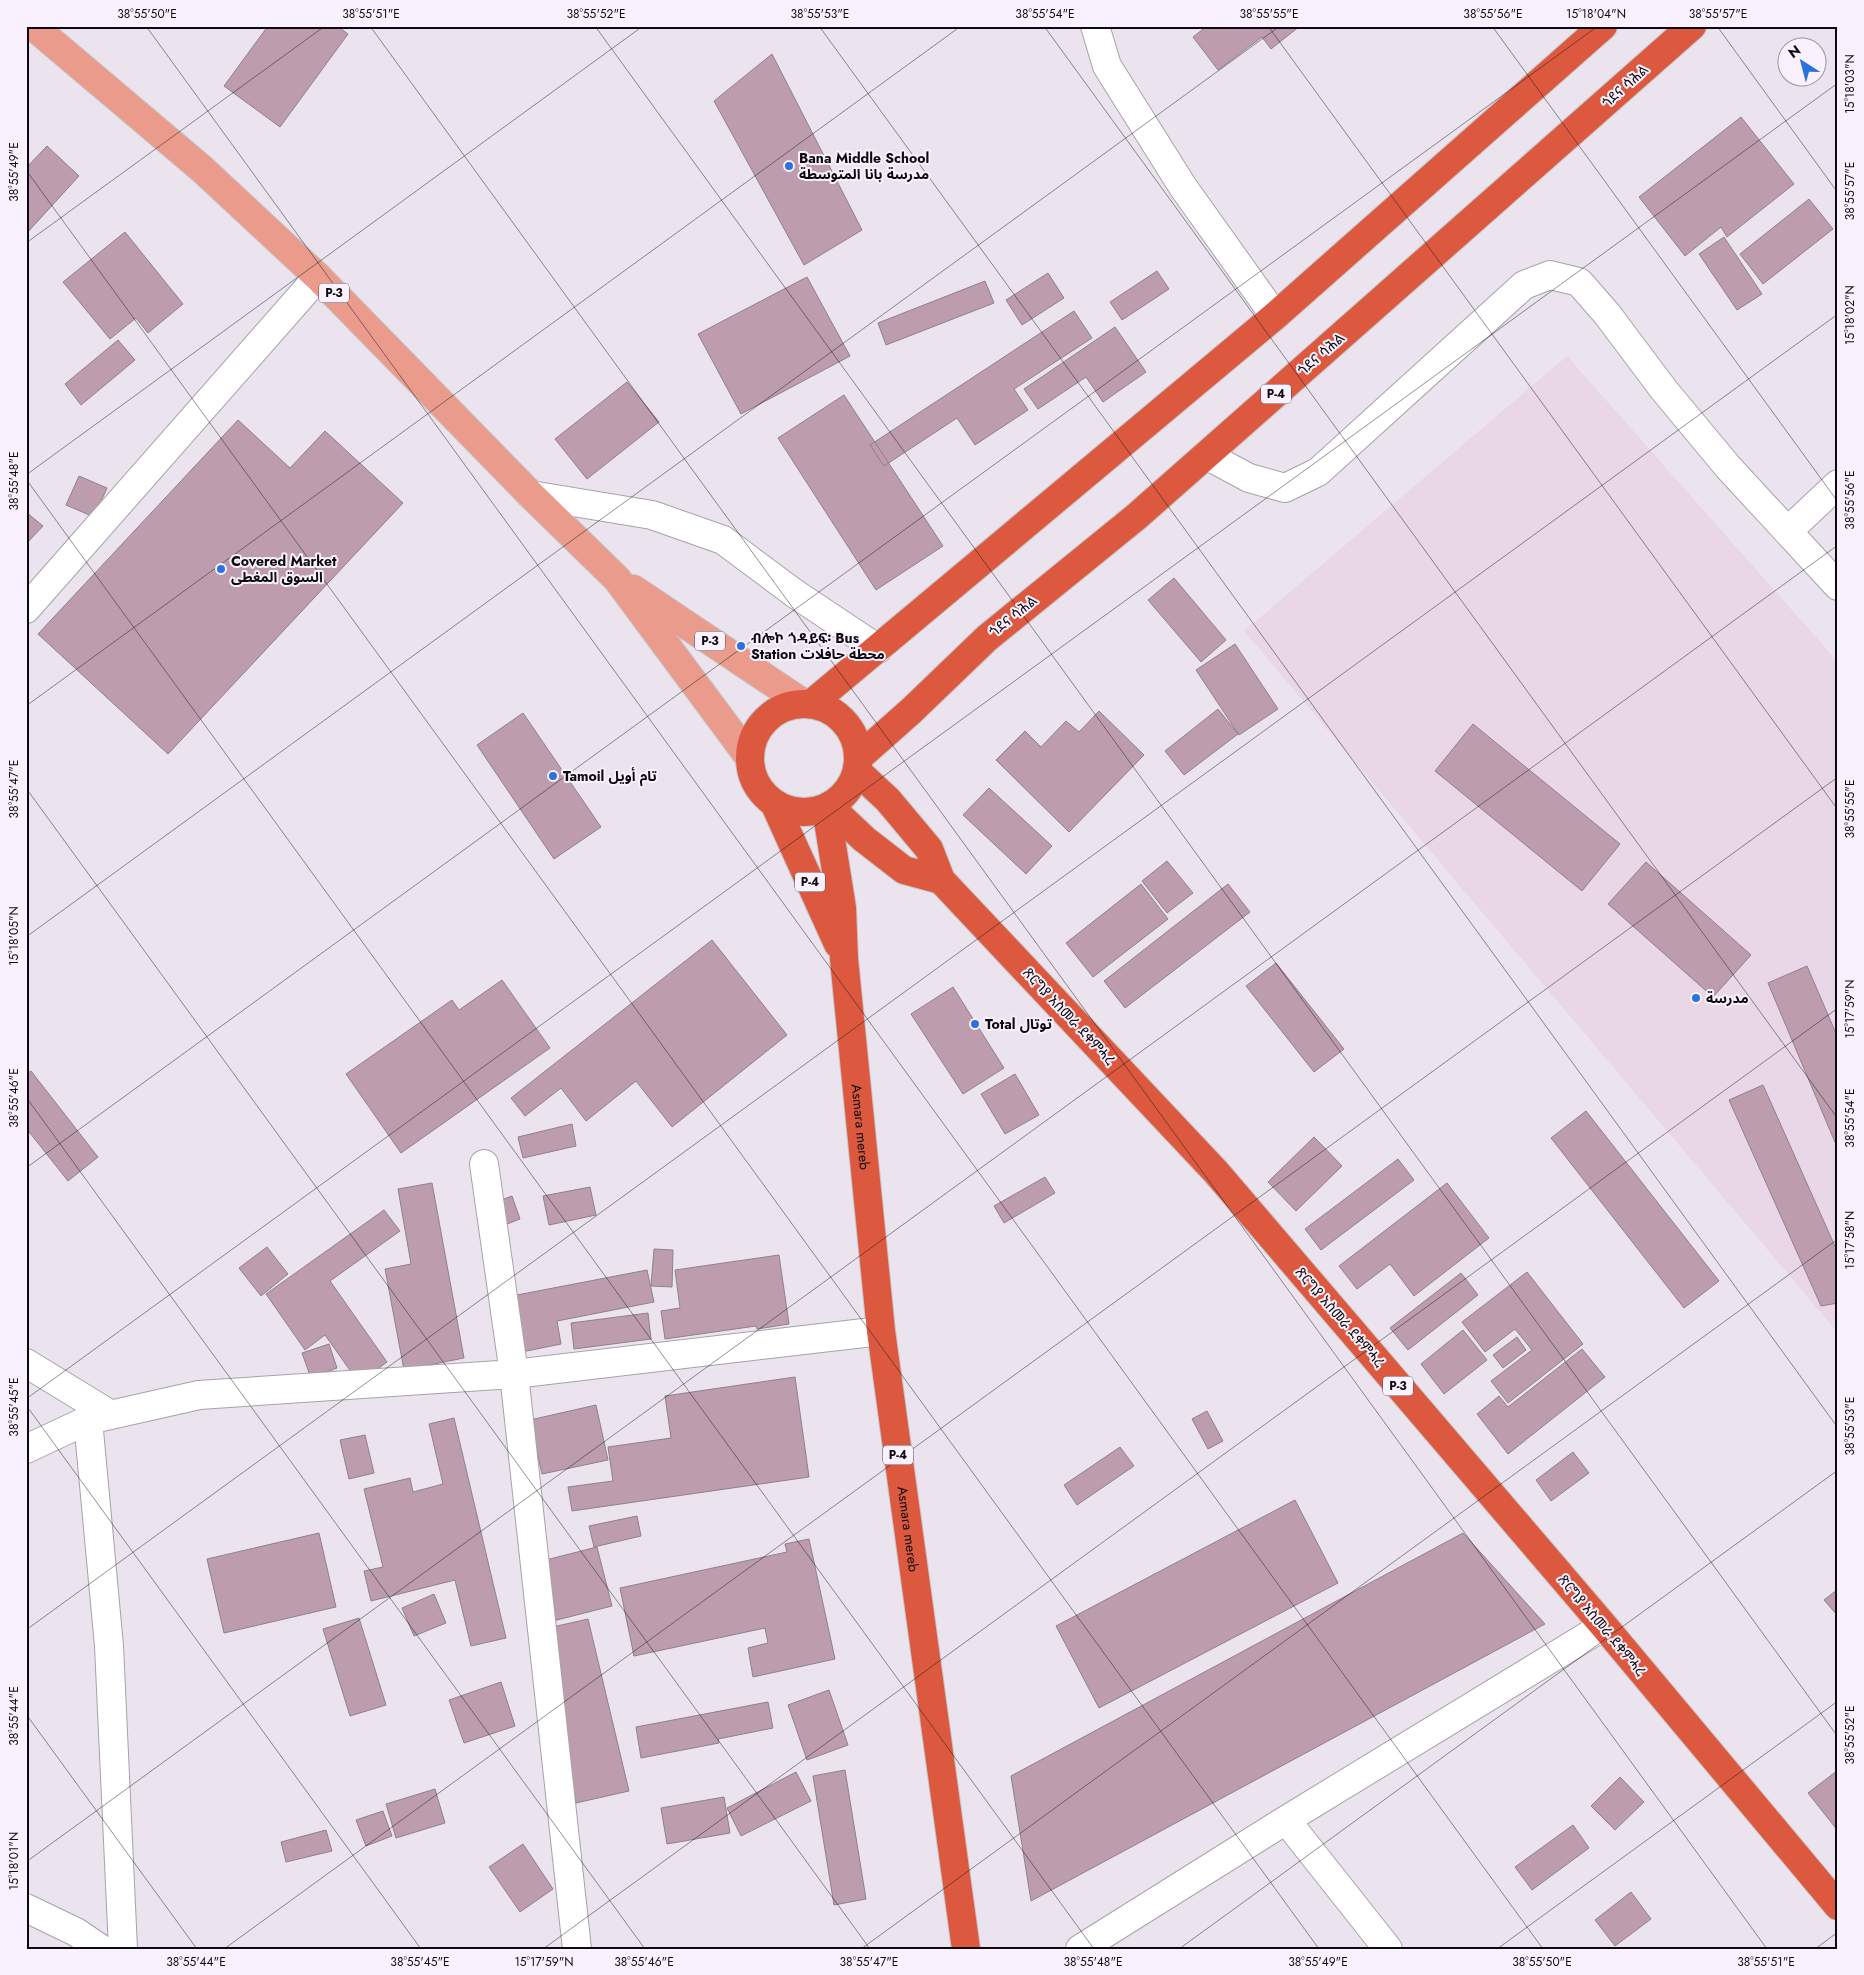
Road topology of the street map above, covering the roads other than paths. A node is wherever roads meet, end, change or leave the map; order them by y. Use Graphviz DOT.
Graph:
graph roads {
  1 [pos="33,26"];
  2 [pos="1095,26"];
  3 [pos="1603,26"];
  4 [pos="1692,26"];
  5 [pos="318,277"];
  6 [pos="1275,316"];
  7 [pos="1206,455"];
  8 [pos="1838,484"];
  9 [pos="531,495"];
  10 [pos="1788,531"];
  11 [pos="617,579"];
  12 [pos="1838,586"];
  13 [pos="26,609"];
  14 [pos="878,649"];
  15 [pos="807,703"];
  16 [pos="749,757"];
  17 [pos="858,765"];
  18 [pos="775,805"];
  19 [pos="828,807"];
  20 [pos="941,880"];
  21 [pos="844,959"];
  22 [pos="484,1164"];
  23 [pos="881,1331"];
  24 [pos="26,1363"];
  25 [pos="514,1374"];
  26 [pos="99,1417"];
  27 [pos="26,1449"];
  28 [pos="1604,1626"];
  29 [pos="1286,1820"];
  30 [pos="1838,1906"];
  31 [pos="26,1908"];
  32 [pos="102,1949"];
  33 [pos="123,1949"];
  34 [pos="577,1949"];
  35 [pos="966,1949"];
  36 [pos="1080,1949"];
  37 [pos="1388,1949"];
  1 -- 5 [label="main road, P-3"];
  2 -- 6 [label="street"];
  3 -- 6 [label="highway"];
  4 -- 7 [label="highway, ጎደና ሳሕል / P-4"];
  5 -- 9 [label="main road, P-3"];
  5 -- 13 [label="street"];
  6 -- 14 [label="highway"];
  7 -- 10 [label="street"];
  7 -- 17 [label="highway, ጎደና ሳሕል / P-4"];
  8 -- 10 [label="street"];
  9 -- 11 [label="main road, P-3"];
  9 -- 14 [label="street"];
  10 -- 12 [label="street"];
  11 -- 15 [label="main road, P-3"];
  11 -- 16 [label="main road, P-3"];
  14 -- 15 [label="highway"];
  15 -- 16 [label="highway"];
  15 -- 17 [label="highway"];
  16 -- 18 [label="highway"];
  17 -- 19 [label="highway"];
  17 -- 20 [label="highway, P-3"];
  18 -- 19 [label="highway"];
  18 -- 21 [label="highway, P-4"];
  19 -- 20 [label="highway"];
  19 -- 21 [label="highway, P-4"];
  20 -- 28 [label="highway, ጽርግያ አስመራ ደቀምሓረ / P-3"];
  21 -- 23 [label="highway, Asmara mereb / P-4"];
  22 -- 25 [label="street"];
  23 -- 25 [label="street"];
  23 -- 35 [label="highway, Asmara mereb / P-4"];
  24 -- 26 [label="street"];
  25 -- 26 [label="street"];
  25 -- 34 [label="street"];
  26 -- 27 [label="street"];
  26 -- 33 [label="street"];
  28 -- 29 [label="street"];
  28 -- 30 [label="highway, ጽርግያ አስመራ ደቀምሓረ / P-3"];
  29 -- 36 [label="street"];
  29 -- 37 [label="street"];
  31 -- 32 [label="street"];
}
